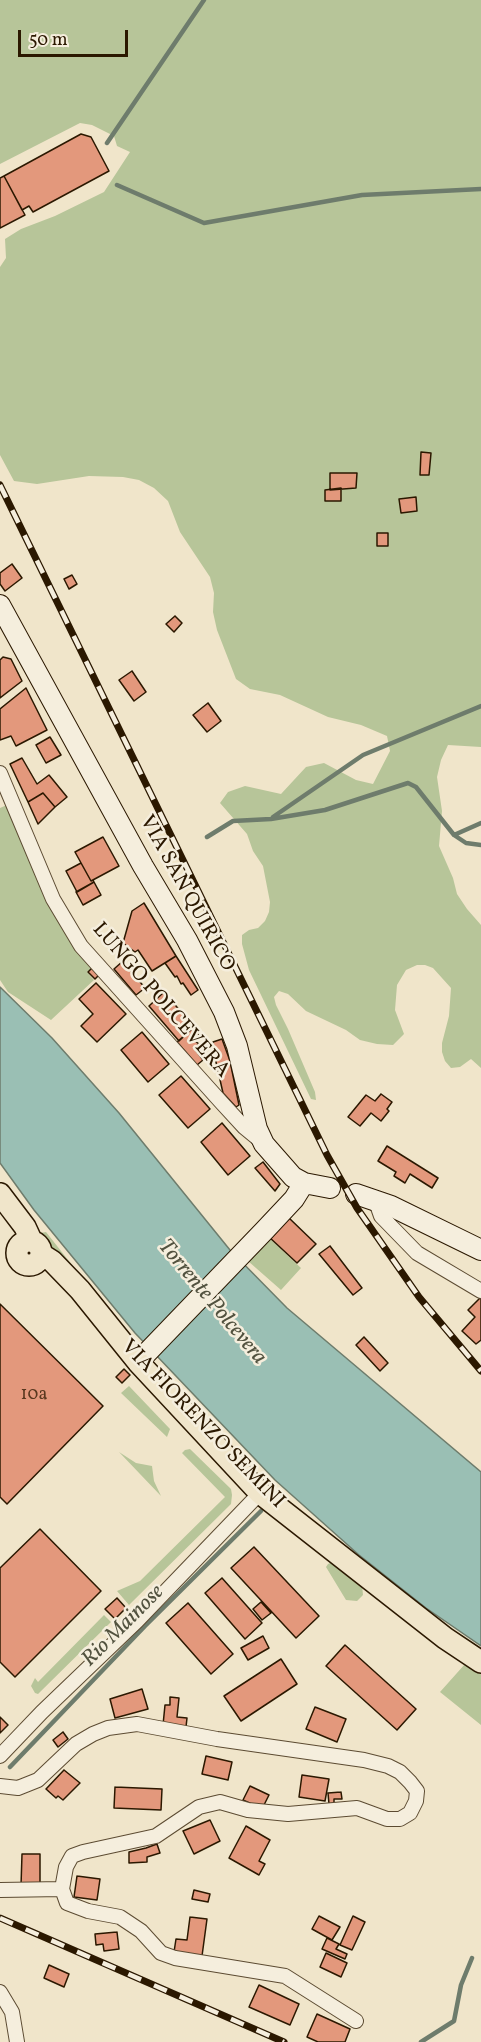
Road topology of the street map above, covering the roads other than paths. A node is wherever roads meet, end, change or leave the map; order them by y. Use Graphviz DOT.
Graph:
graph roads {
  1 [pos="0,605"];
  2 [pos="0,773"];
  3 [pos="264,1144"];
  4 [pos="304,1183"];
  5 [pos="330,1188"];
  6 [pos="0,1194"];
  7 [pos="365,1197"];
  8 [pos="481,1250"];
  9 [pos="481,1291"];
  10 [pos="144,1355"];
  11 [pos="260,1493"];
  12 [pos="481,1662"];
  13 [pos="0,1756"];
  14 [pos="0,1786"];
  15 [pos="62,1889"];
  16 [pos="0,1890"];
  17 [pos="0,1992"];
  18 [pos="356,2021"];
  19 [pos="17,2042"];
  1 -- 3 [label="main road, VIA SAN QUIRICO"];
  2 -- 3 [label="street, LUNGO POLCEVERA"];
  3 -- 4 [label="main road, VIA SAN QUIRICO"];
  4 -- 5 [label="main road"];
  4 -- 10 [label="main road"];
  6 -- 10 [label="main road, VIA FIORENZO SEMINI"];
  7 -- 8 [label="main road"];
  7 -- 9 [label="street"];
  10 -- 11 [label="main road, VIA FIORENZO SEMINI"];
  11 -- 12 [label="main road, VIA FIORENZO SEMINI"];
  11 -- 13 [label="street"];
  14 -- 15 [label="street"];
  15 -- 16 [label="street"];
  15 -- 18 [label="street"];
  17 -- 19 [label="street"];
}
